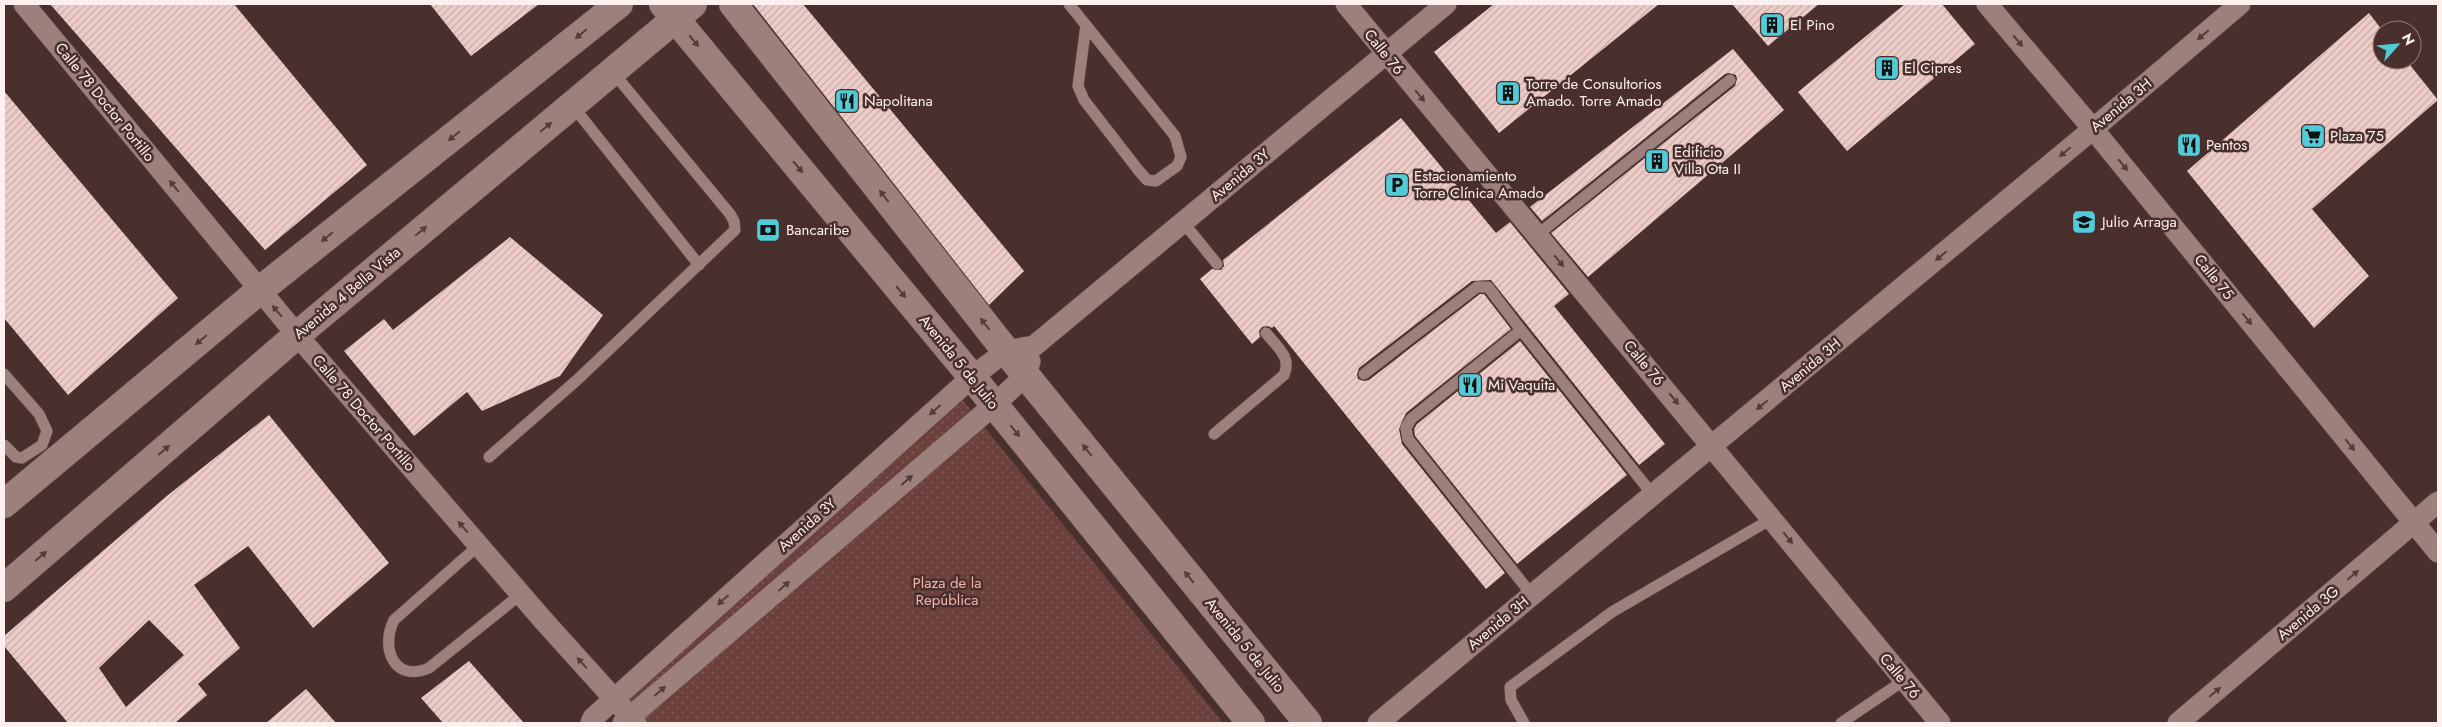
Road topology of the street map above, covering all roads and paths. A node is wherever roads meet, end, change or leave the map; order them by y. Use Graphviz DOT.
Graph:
graph roads {
  1 [pos="24,4"];
  2 [pos="619,4"];
  3 [pos="733,4"];
  4 [pos="1069,4"];
  5 [pos="1346,4"];
  6 [pos="1446,4"];
  7 [pos="1987,4"];
  8 [pos="2240,4"];
  9 [pos="677,9"];
  10 [pos="1086,25"];
  11 [pos="1385,53"];
  12 [pos="612,71"];
  13 [pos="1730,80"];
  14 [pos="572,105"];
  15 [pos="2093,129"];
  16 [pos="1183,222"];
  17 [pos="1537,235"];
  18 [pos="1218,264"];
  19 [pos="699,265"];
  20 [pos="260,290"];
  21 [pos="1521,330"];
  22 [pos="1266,333"];
  23 [pos="297,335"];
  24 [pos="1034,346"];
  25 [pos="1006,350"];
  26 [pos="4,374"];
  27 [pos="1364,374"];
  28 [pos="1026,375"];
  29 [pos="972,377"];
  30 [pos="994,405"];
  31 [pos="1214,434"];
  32 [pos="4,444"];
  33 [pos="1713,446"];
  34 [pos="489,457"];
  35 [pos="1653,495"];
  36 [pos="2438,502"];
  37 [pos="4,504"];
  38 [pos="1773,518"];
  39 [pos="2414,523"];
  40 [pos="792,538"];
  41 [pos="478,545"];
  42 [pos="2438,552"];
  43 [pos="812,561"];
  44 [pos="4,588"];
  45 [pos="521,594"];
  46 [pos="1532,595"];
  47 [pos="1904,681"];
  48 [pos="615,699"];
  49 [pos="594,721"];
  50 [pos="630,721"];
  51 [pos="1251,723"];
  52 [pos="1308,723"];
  53 [pos="1378,723"];
  54 [pos="1524,723"];
  55 [pos="1841,723"];
  56 [pos="1940,723"];
  57 [pos="2178,723"];
  20 -- 1 [label="street, Calle 78 Doctor Portillo, one-way"];
  2 -- 20 [label="main road, one-way"];
  25 -- 3 [label="main road, Avenida 5 de Julio, one-way"];
  4 -- 10 [label="lane"];
  5 -- 11 [label="street, Calle 76"];
  6 -- 11 [label="street, Avenida 3Y"];
  7 -- 15 [label="street, Calle 75, one-way"];
  8 -- 15 [label="street, Avenida 3H, one-way"];
  9 -- 12 [label="main road, Avenida 4 Bella Vista"];
  9 -- 29 [label="main road, Avenida 5 de Julio, one-way"];
  10 -- 10 [label="lane"];
  11 -- 16 [label="street, Avenida 3Y"];
  11 -- 17 [label="street, Calle 76, one-way"];
  12 -- 14 [label="main road, Avenida 4 Bella Vista"];
  12 -- 19 [label="lane"];
  13 -- 17 [label="lane"];
  14 -- 19 [label="lane"];
  23 -- 14 [label="main road, Avenida 4 Bella Vista, one-way"];
  15 -- 33 [label="street, Avenida 3H, one-way"];
  15 -- 39 [label="street, Calle 75, one-way"];
  16 -- 18 [label="lane"];
  16 -- 24 [label="street, Avenida 3Y"];
  17 -- 33 [label="street, Calle 76, one-way"];
  19 -- 34 [label="lane"];
  23 -- 20 [label="street, Calle 78 Doctor Portillo, one-way"];
  20 -- 37 [label="main road, one-way"];
  21 -- 27 [label="lane"];
  21 -- 35 [label="lane"];
  21 -- 46 [label="lane"];
  22 -- 31 [label="lane"];
  41 -- 23 [label="street, Calle 78 Doctor Portillo, one-way"];
  44 -- 23 [label="main road, Avenida 4 Bella Vista, one-way"];
  24 -- 25 [label="street"];
  24 -- 28 [label="street"];
  25 -- 28 [label="main road, Avenida 5 de Julio"];
  25 -- 29 [label="street, Avenida 3Y"];
  26 -- 32 [label="lane"];
  28 -- 30 [label="street, Avenida 3Y"];
  52 -- 28 [label="main road, Avenida 5 de Julio, one-way"];
  29 -- 30 [label="main road, Avenida 5 de Julio"];
  29 -- 40 [label="street, Avenida 3Y, one-way"];
  43 -- 30 [label="street, Avenida 3Y, one-way"];
  30 -- 51 [label="main road, Avenida 5 de Julio, one-way"];
  33 -- 35 [label="street, Avenida 3H"];
  33 -- 38 [label="street, Calle 76"];
  35 -- 46 [label="street, Avenida 3H"];
  36 -- 39 [label="street, Avenida 3G"];
  38 -- 47 [label="street, Calle 76, one-way"];
  38 -- 54 [label="lane"];
  39 -- 42 [label="street, Calle 75"];
  57 -- 39 [label="street, Avenida 3G, one-way"];
  40 -- 43 [label="street"];
  40 -- 48 [label="street, Avenida 3Y, one-way"];
  41 -- 45 [label="street, Calle 78 Doctor Portillo"];
  41 -- 45 [label="lane"];
  50 -- 43 [label="street, Avenida 3Y, one-way"];
  48 -- 45 [label="street, Calle 78 Doctor Portillo, one-way"];
  46 -- 53 [label="street, Avenida 3H"];
  47 -- 55 [label="lane"];
  47 -- 56 [label="street, Calle 76"];
  48 -- 49 [label="street, Avenida 3Y"];
  48 -- 50 [label="street, Calle 78 Doctor Portillo"];
}
